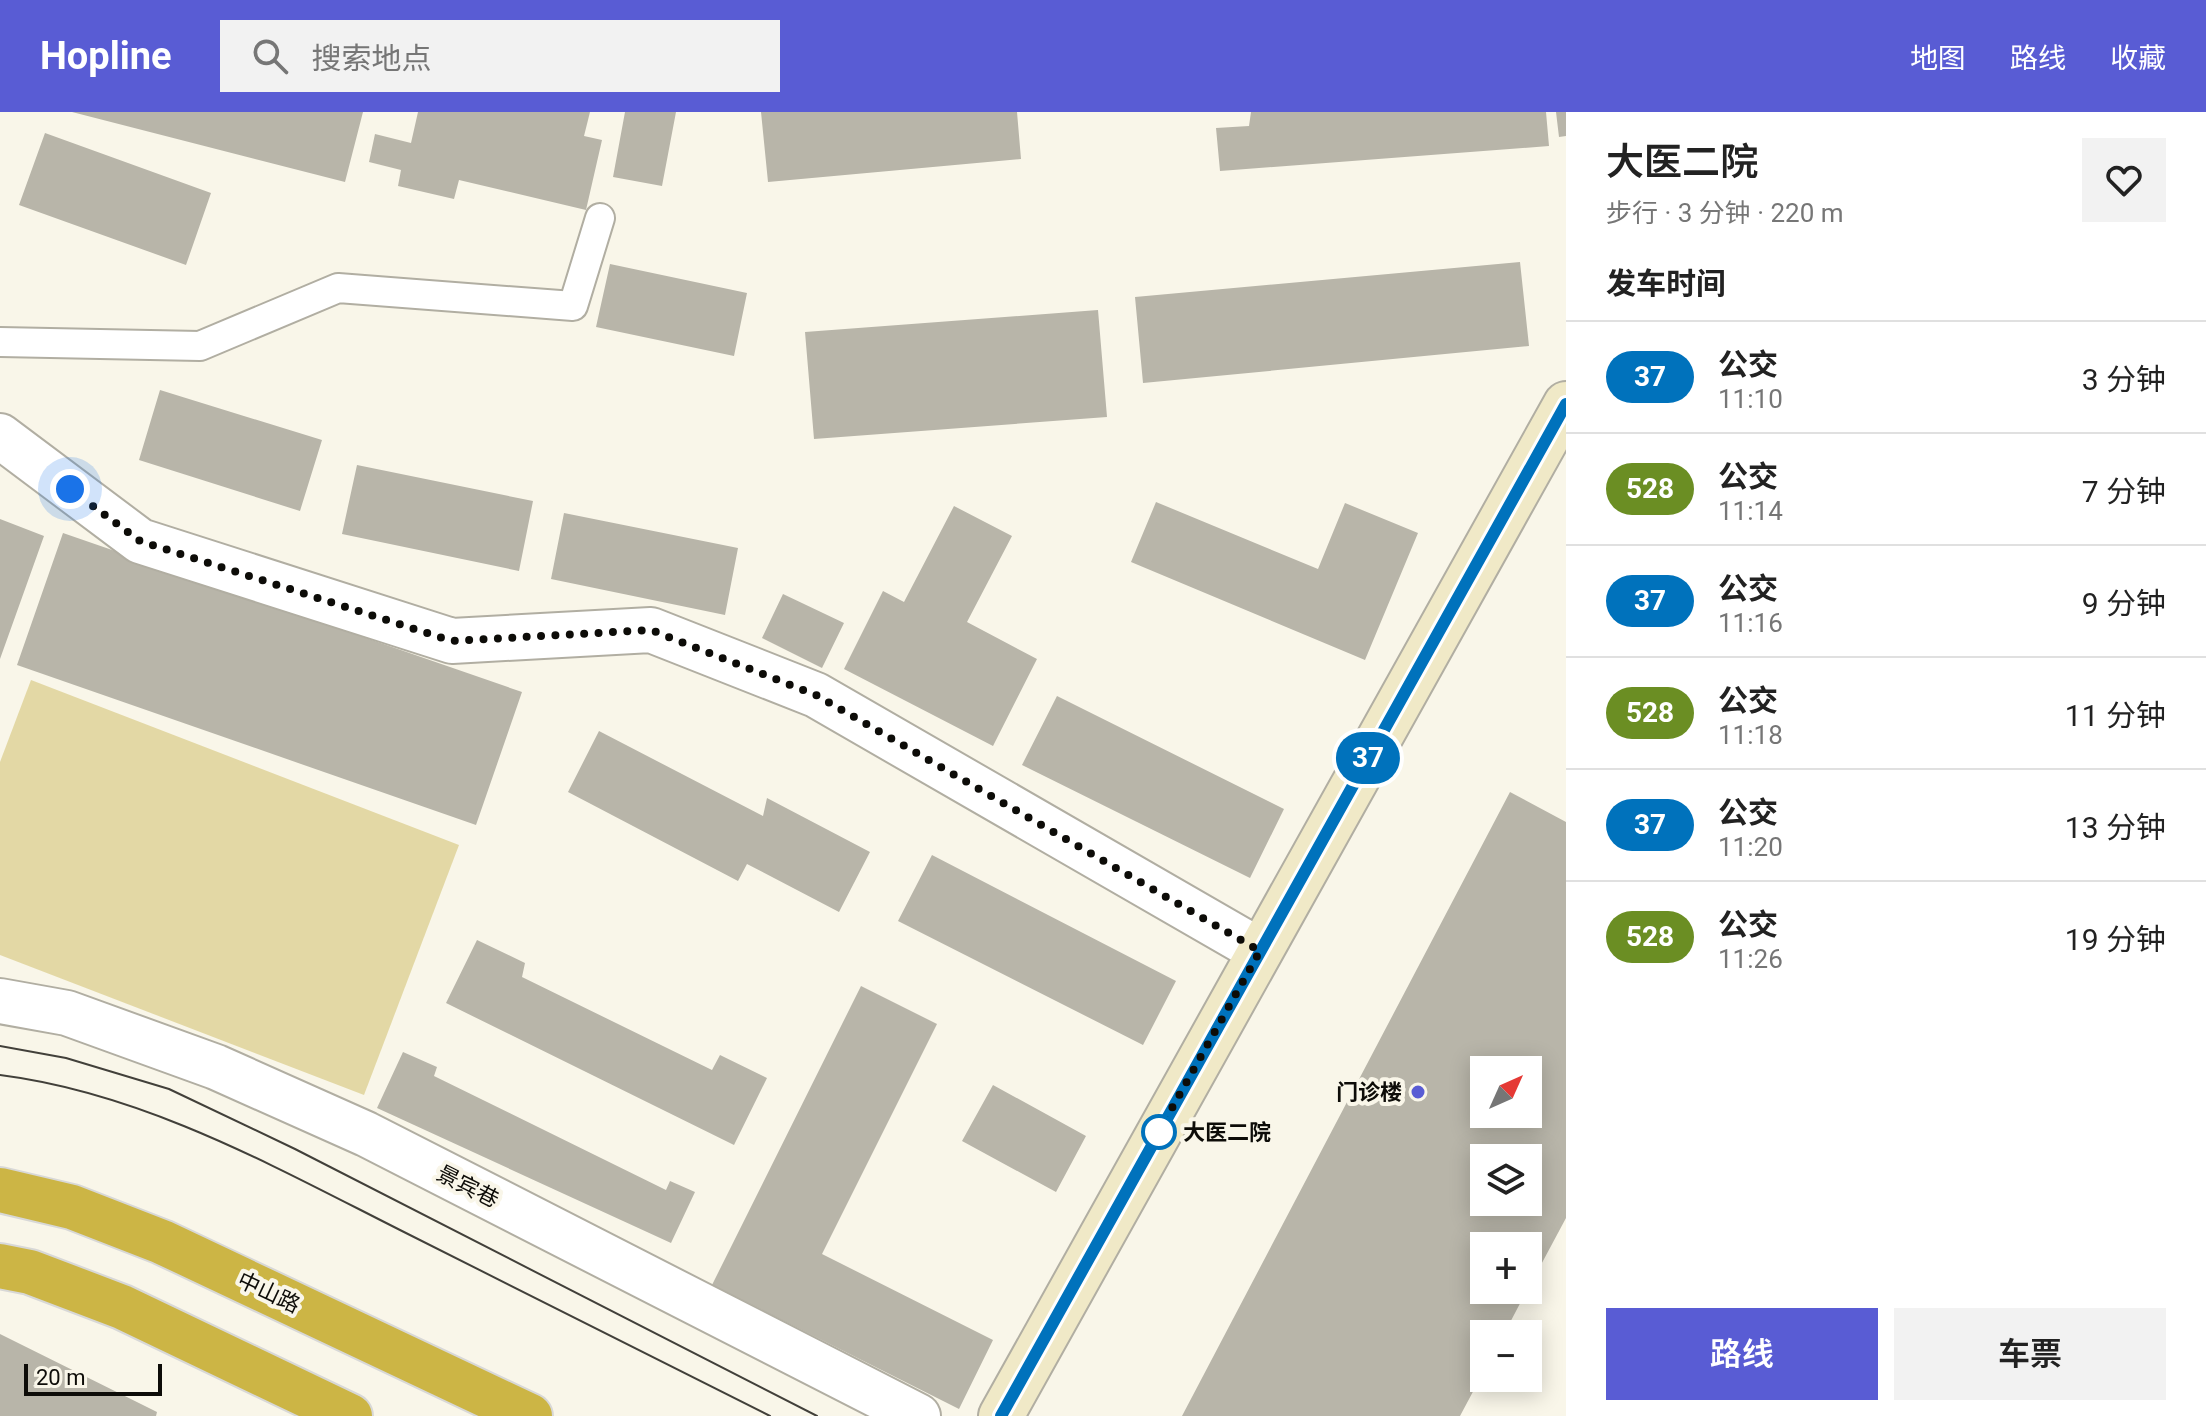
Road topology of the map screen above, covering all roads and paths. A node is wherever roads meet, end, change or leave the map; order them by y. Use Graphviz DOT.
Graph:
graph roads {
  1 [pos="600,218"];
  2 [pos="0,342"];
  3 [pos="1566,404"];
  4 [pos="0,436"];
  5 [pos="1260,951"];
  6 [pos="0,1001"];
  7 [pos="0,1190"];
  8 [pos="0,1266"];
  9 [pos="350,1416"];
  10 [pos="530,1416"];
  11 [pos="918,1416"];
  12 [pos="1001,1416"];
  1 -- 2 [label="lane"];
  3 -- 5 [label="street"];
  4 -- 5 [label="street"];
  5 -- 12 [label="street"];
  6 -- 11 [label="street, 景宾巷"];
  7 -- 10 [label="highway, 中山路"];
  8 -- 9 [label="highway"];
}
